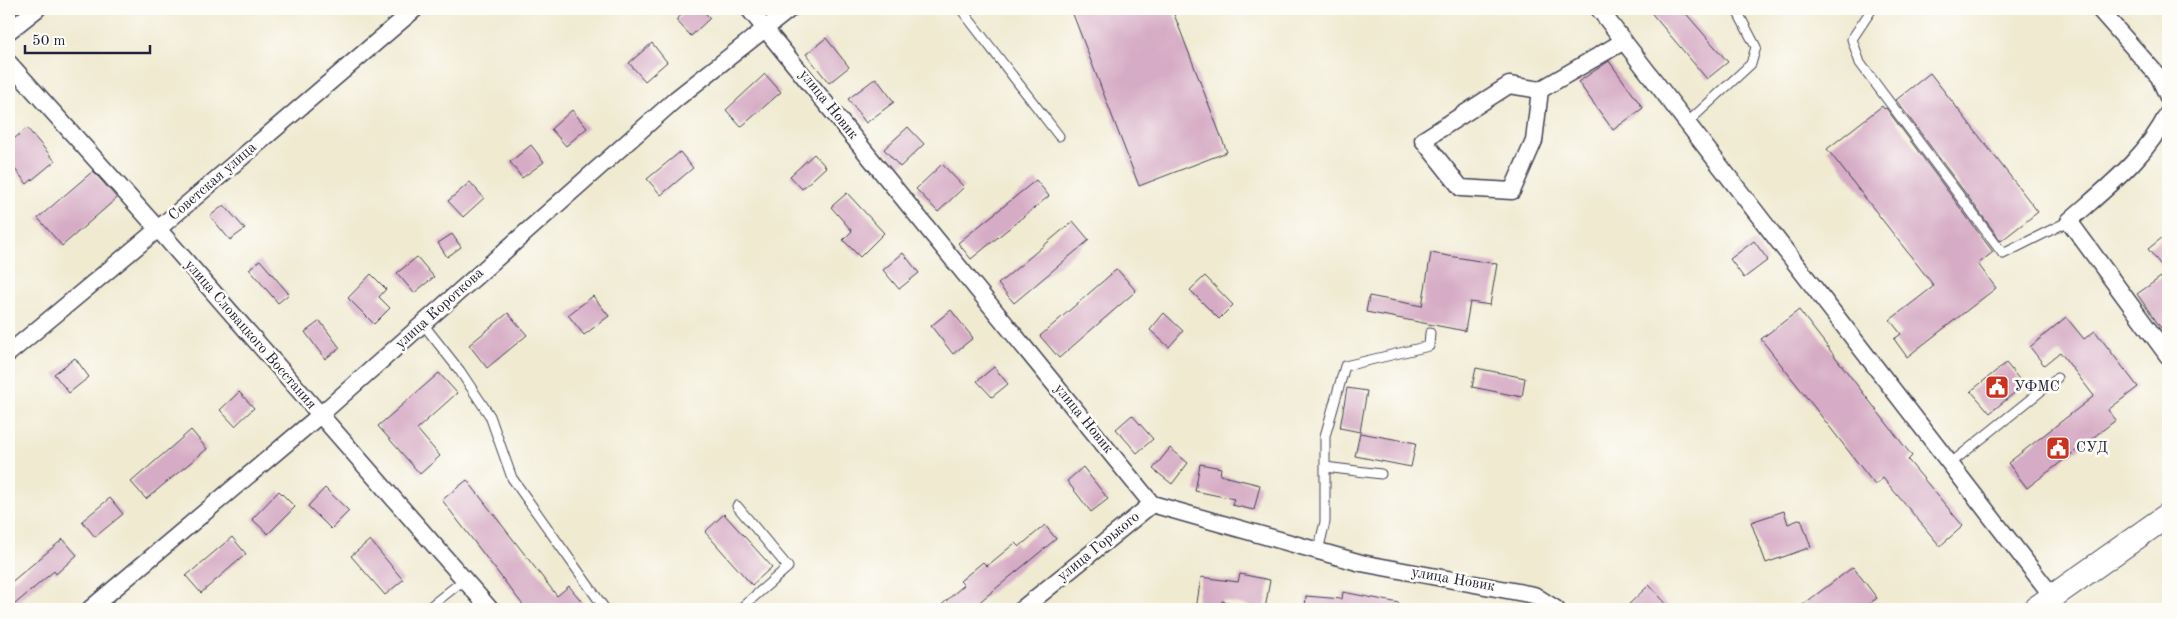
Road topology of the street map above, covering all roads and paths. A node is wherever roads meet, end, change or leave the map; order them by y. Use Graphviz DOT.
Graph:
graph roads {
  1 [pos="37,9"];
  2 [pos="415,9"];
  3 [pos="749,9"];
  4 [pos="790,9"];
  5 [pos="961,9"];
  6 [pos="1599,9"];
  7 [pos="1736,9"];
  8 [pos="1872,9"];
  9 [pos="2098,9"];
  10 [pos="765,27"];
  11 [pos="9,31"];
  12 [pos="1624,41"];
  13 [pos="9,62"];
  14 [pos="2164,76"];
  15 [pos="1540,90"];
  16 [pos="2168,97"];
  17 [pos="2168,113"];
  18 [pos="1688,122"];
  19 [pos="1059,136"];
  20 [pos="2069,221"];
  21 [pos="158,229"];
  22 [pos="422,324"];
  23 [pos="1430,333"];
  24 [pos="9,353"];
  25 [pos="2168,356"];
  26 [pos="2057,378"];
  27 [pos="320,415"];
  28 [pos="1952,463"];
  29 [pos="1325,467"];
  30 [pos="1381,474"];
  31 [pos="1152,504"];
  32 [pos="737,506"];
  33 [pos="2168,515"];
  34 [pos="1318,551"];
  35 [pos="465,578"];
  36 [pos="2044,603"];
  37 [pos="90,609"];
  38 [pos="427,609"];
  39 [pos="490,609"];
  40 [pos="605,609"];
  41 [pos="740,609"];
  42 [pos="1022,609"];
  43 [pos="1556,609"];
  1 -- 11 [label="street"];
  2 -- 21 [label="street, Советская улица"];
  3 -- 10 [label="street, улица Новик"];
  4 -- 10 [label="street, улица Короткова"];
  5 -- 19 [label="lane"];
  6 -- 12 [label="street"];
  7 -- 18 [label="lane"];
  8 -- 20 [label="lane"];
  9 -- 14 [label="street"];
  10 -- 22 [label="street, улица Короткова"];
  10 -- 31 [label="street, улица Новик"];
  12 -- 15 [label="street"];
  12 -- 18 [label="street"];
  13 -- 21 [label="street, улица Словацкого Восстания"];
  14 -- 16 [label="street"];
  15 -- 15 [label="street"];
  17 -- 20 [label="street"];
  18 -- 28 [label="street"];
  20 -- 25 [label="street"];
  21 -- 24 [label="street, Советская улица"];
  21 -- 27 [label="street, улица Словацкого Восстания"];
  22 -- 27 [label="street, улица Короткова"];
  22 -- 40 [label="lane"];
  23 -- 29 [label="lane"];
  26 -- 28 [label="lane"];
  27 -- 35 [label="street, улица Словацкого Восстания"];
  27 -- 37 [label="street, улица Короткова"];
  28 -- 36 [label="street"];
  29 -- 30 [label="lane"];
  29 -- 34 [label="lane"];
  31 -- 34 [label="street, улица Новик"];
  31 -- 42 [label="street, улица Горького"];
  32 -- 41 [label="lane"];
  33 -- 36 [label="main road"];
  34 -- 43 [label="street, улица Новик"];
  35 -- 38 [label="lane"];
  35 -- 39 [label="street, улица Словацкого Восстания"];
}
